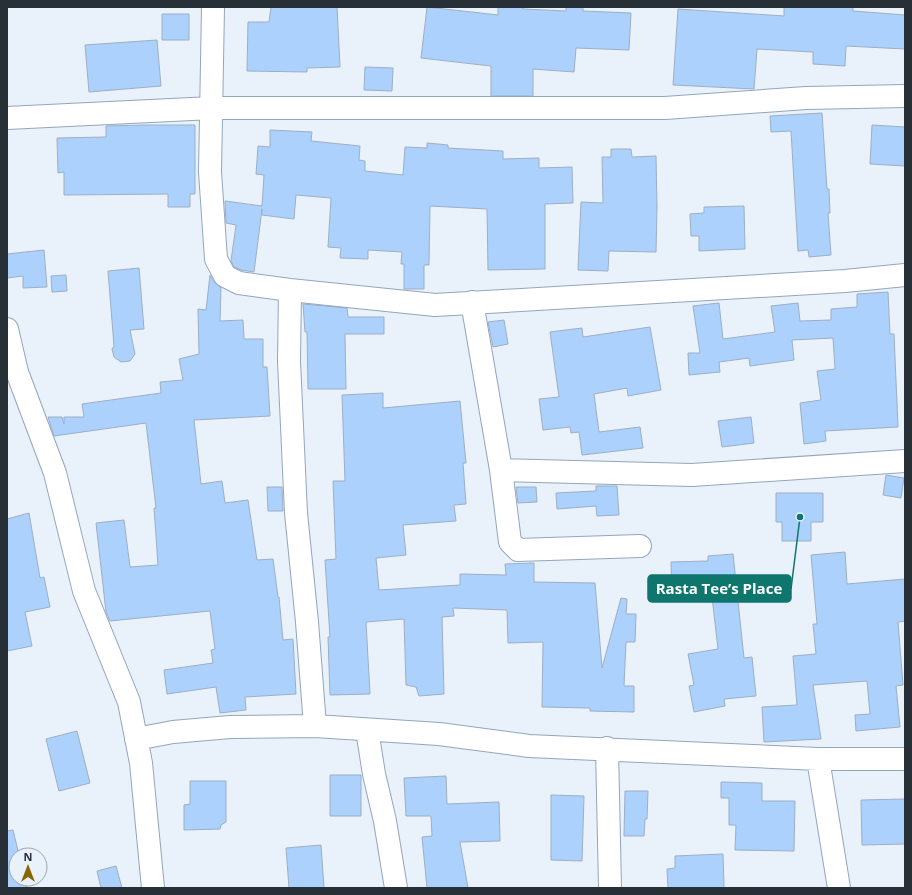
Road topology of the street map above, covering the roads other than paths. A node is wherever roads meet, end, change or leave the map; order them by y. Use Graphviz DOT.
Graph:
graph roads {
  1 [pos="213,7"];
  2 [pos="905,96"];
  3 [pos="212,108"];
  4 [pos="7,118"];
  5 [pos="905,275"];
  6 [pos="290,290"];
  7 [pos="472,302"];
  8 [pos="7,329"];
  9 [pos="905,461"];
  10 [pos="501,470"];
  11 [pos="640,546"];
  12 [pos="315,726"];
  13 [pos="367,730"];
  14 [pos="136,740"];
  15 [pos="608,748"];
  16 [pos="905,758"];
  17 [pos="818,759"];
  18 [pos="153,888"];
  19 [pos="396,888"];
  20 [pos="610,888"];
  21 [pos="839,888"];
  1 -- 3 [label="street"];
  2 -- 3 [label="street"];
  3 -- 4 [label="street"];
  3 -- 6 [label="street"];
  5 -- 7 [label="street"];
  6 -- 7 [label="street"];
  6 -- 12 [label="street"];
  7 -- 10 [label="street"];
  8 -- 14 [label="street"];
  9 -- 10 [label="street"];
  10 -- 11 [label="street"];
  12 -- 13 [label="street"];
  12 -- 14 [label="street"];
  13 -- 15 [label="street"];
  13 -- 19 [label="street"];
  14 -- 18 [label="street"];
  15 -- 17 [label="street"];
  15 -- 20 [label="street"];
  16 -- 17 [label="street"];
  17 -- 21 [label="street"];
}
